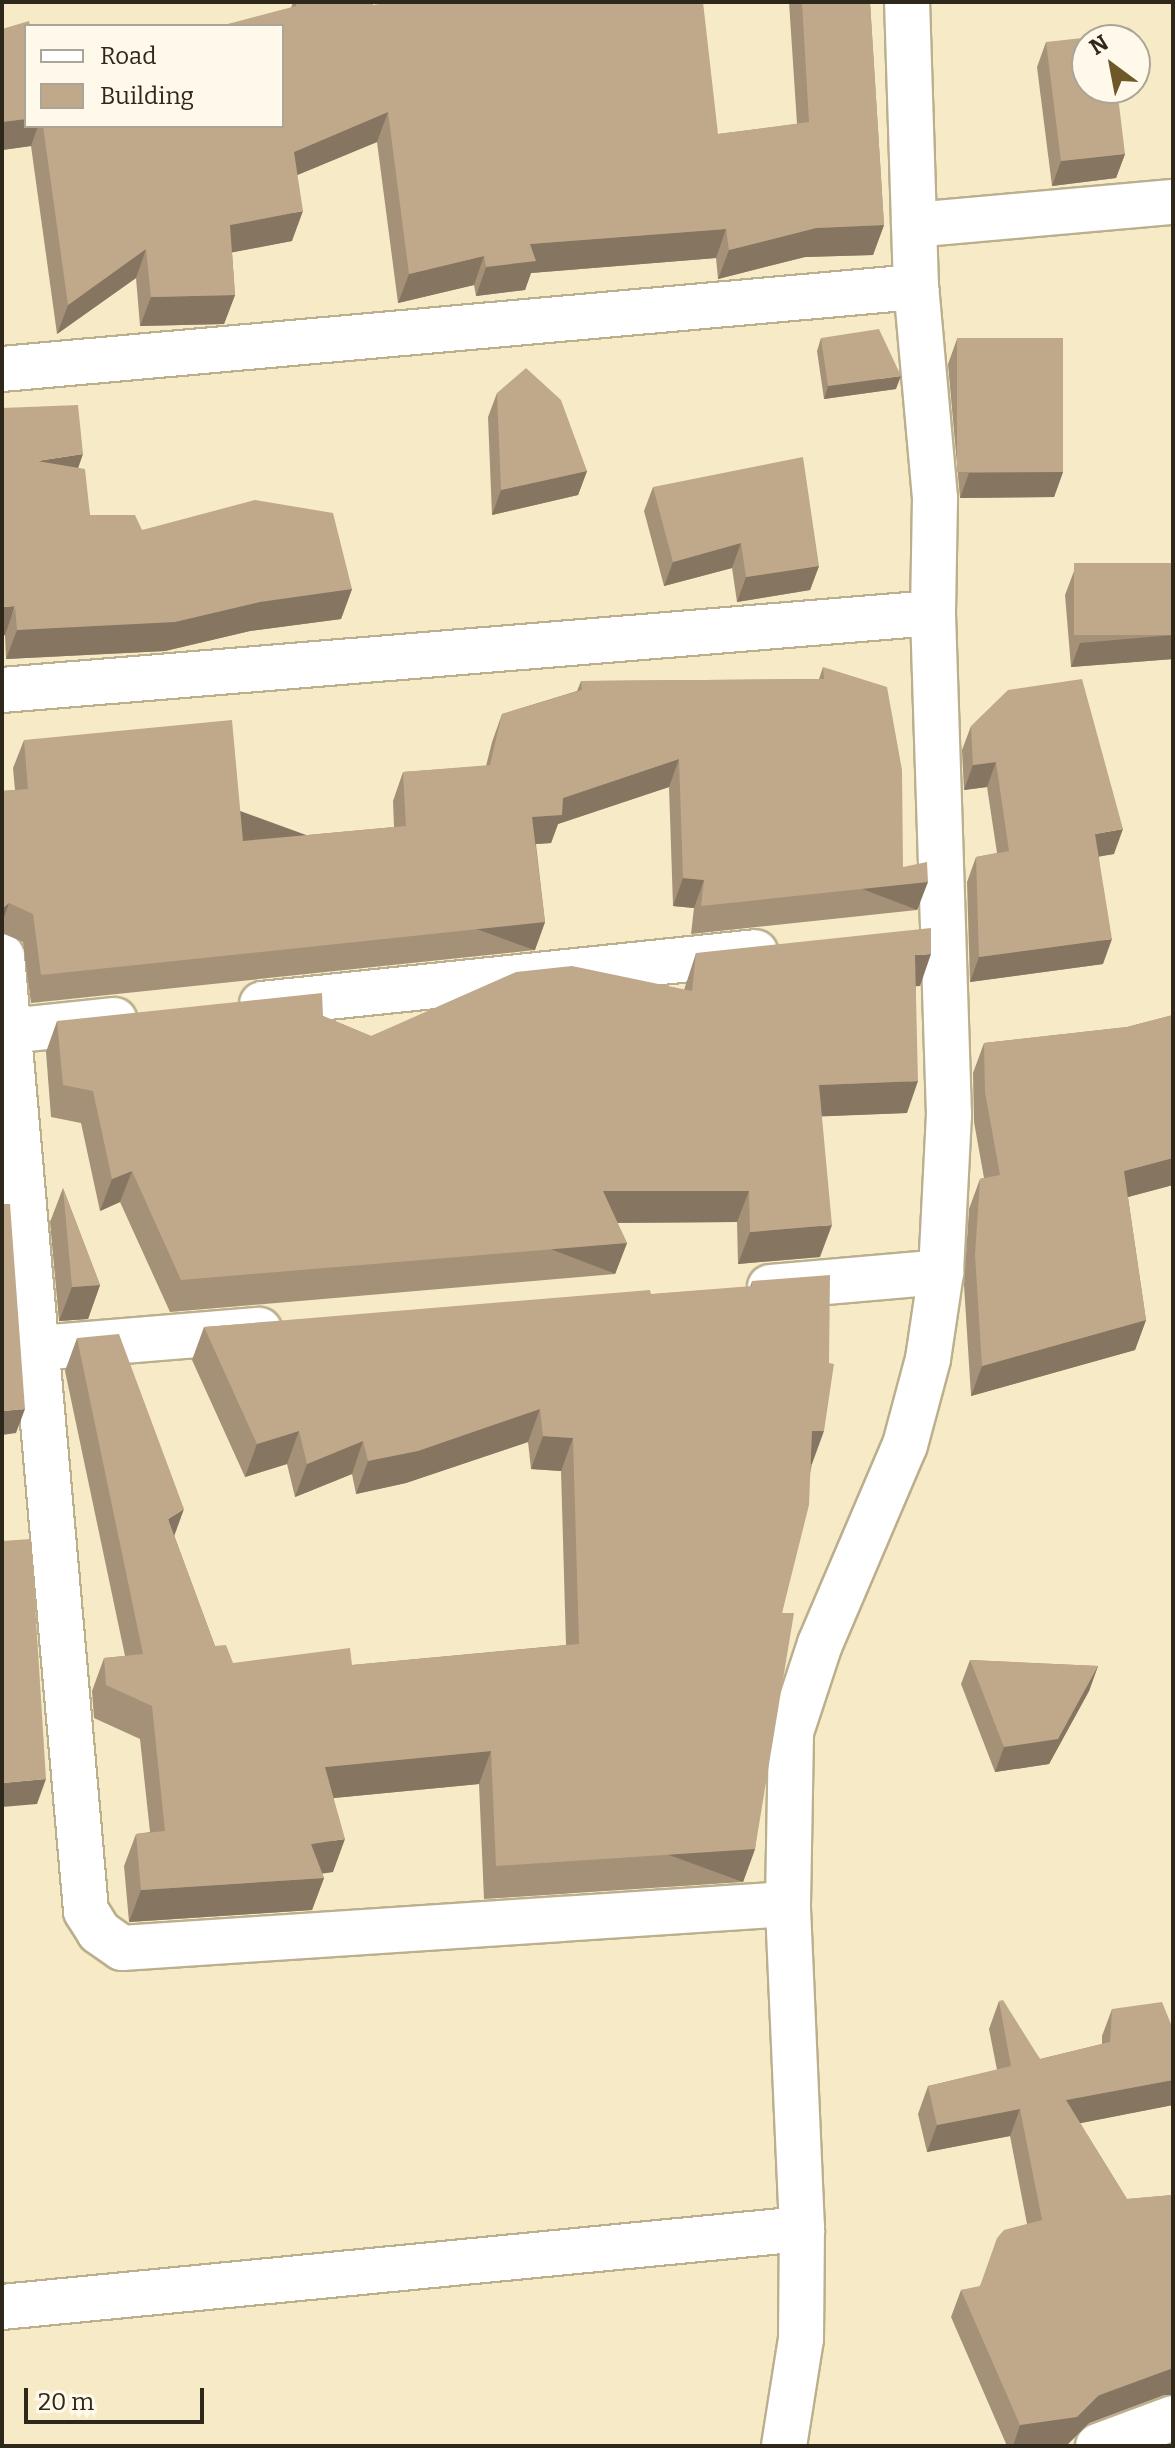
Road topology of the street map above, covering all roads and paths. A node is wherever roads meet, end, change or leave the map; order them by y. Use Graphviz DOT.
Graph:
graph roads {
  1 [pos="907,2"];
  2 [pos="1173,202"];
  3 [pos="914,225"];
  4 [pos="916,287"];
  5 [pos="2,369"];
  6 [pos="933,613"];
  7 [pos="2,690"];
  8 [pos="946,932"];
  9 [pos="899,937"];
  10 [pos="803,947"];
  11 [pos="2,956"];
  12 [pos="216,1009"];
  13 [pos="152,1016"];
  14 [pos="9,1031"];
  15 [pos="941,1272"];
  16 [pos="723,1291"];
  17 [pos="293,1327"];
  18 [pos="38,1348"];
  19 [pos="788,1904"];
  20 [pos="802,2229"];
  21 [pos="2,2307"];
  22 [pos="1173,2418"];
  23 [pos="784,2446"];
  24 [pos="1098,2446"];
  1 -- 3 [label="street"];
  2 -- 3 [label="street"];
  3 -- 4 [label="street"];
  4 -- 5 [label="street"];
  4 -- 6 [label="street"];
  6 -- 7 [label="street"];
  6 -- 8 [label="street"];
  8 -- 9 [label="street"];
  8 -- 15 [label="street"];
  10 -- 12 [label="street"];
  11 -- 14 [label="street"];
  13 -- 14 [label="street"];
  14 -- 18 [label="street"];
  15 -- 16 [label="street"];
  15 -- 19 [label="street"];
  17 -- 18 [label="street"];
  18 -- 19 [label="street"];
  19 -- 20 [label="street"];
  20 -- 21 [label="street"];
  20 -- 23 [label="street"];
  22 -- 24 [label="street"];
}
